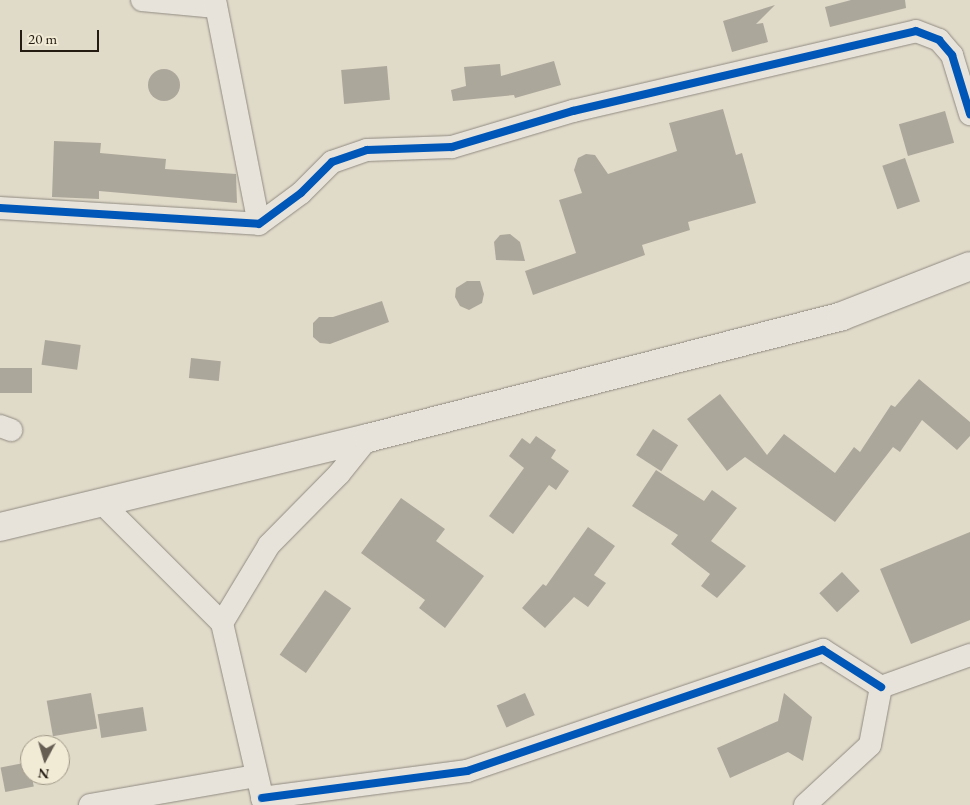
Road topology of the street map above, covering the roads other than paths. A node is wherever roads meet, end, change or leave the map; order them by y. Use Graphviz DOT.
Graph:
graph roads {
  1 [pos="142,0"];
  2 [pos="216,4"];
  3 [pos="970,114"];
  4 [pos="0,208"];
  5 [pos="259,224"];
  6 [pos="970,266"];
  7 [pos="368,438"];
  8 [pos="102,504"];
  9 [pos="0,527"];
  10 [pos="222,623"];
  11 [pos="970,655"];
  12 [pos="881,687"];
  13 [pos="256,776"];
  14 [pos="263,802"];
  15 [pos="90,805"];
  16 [pos="805,805"];
  1 -- 2 [label="street"];
  2 -- 5 [label="street"];
  3 -- 5 [label="street"];
  4 -- 5 [label="street"];
  6 -- 7 [label="main road"];
  7 -- 8 [label="main road"];
  7 -- 10 [label="street"];
  8 -- 9 [label="main road"];
  8 -- 10 [label="street"];
  10 -- 13 [label="street"];
  11 -- 12 [label="street"];
  12 -- 14 [label="street"];
  12 -- 16 [label="street"];
  13 -- 14 [label="street"];
  13 -- 15 [label="street"];
}
